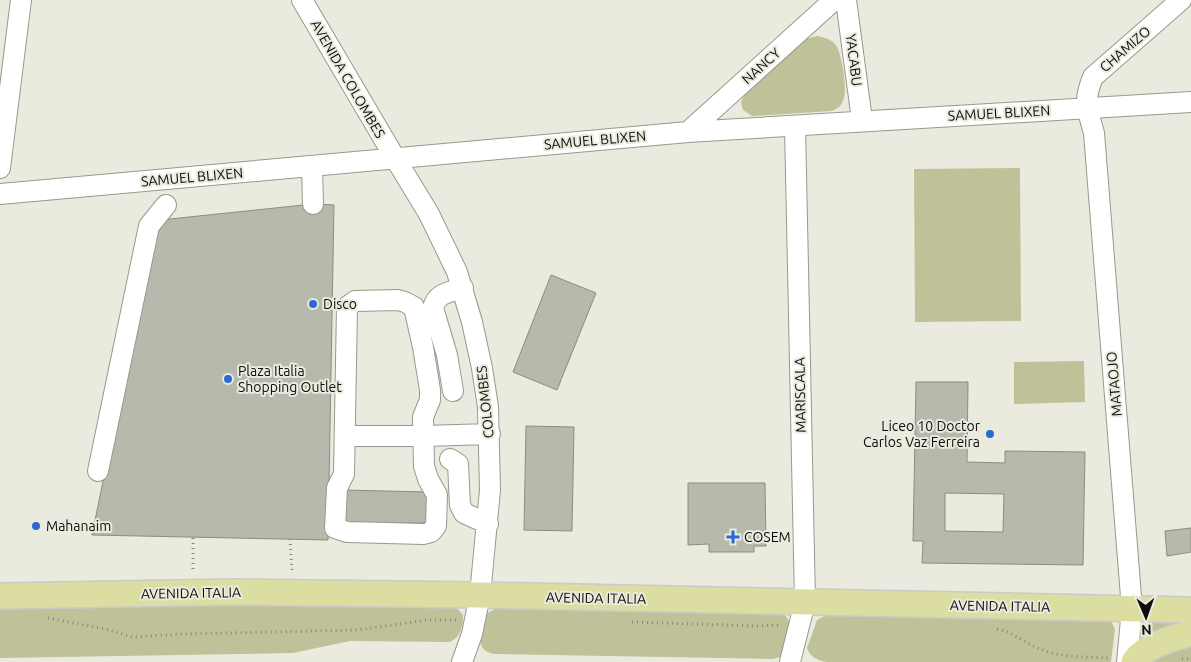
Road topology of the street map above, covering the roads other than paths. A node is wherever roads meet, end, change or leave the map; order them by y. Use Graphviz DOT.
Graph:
graph roads {
  1 [pos="21,0"];
  2 [pos="302,0"];
  3 [pos="834,0"];
  4 [pos="846,0"];
  5 [pos="1181,0"];
  6 [pos="1191,102"];
  7 [pos="1087,107"];
  8 [pos="862,120"];
  9 [pos="795,126"];
  10 [pos="688,132"];
  11 [pos="394,158"];
  12 [pos="312,166"];
  13 [pos="0,168"];
  14 [pos="168,179"];
  15 [pos="0,194"];
  16 [pos="313,204"];
  17 [pos="462,288"];
  18 [pos="452,391"];
  19 [pos="490,434"];
  20 [pos="346,436"];
  21 [pos="424,436"];
  22 [pos="450,459"];
  23 [pos="98,471"];
  24 [pos="488,524"];
  25 [pos="480,595"];
  26 [pos="0,596"];
  27 [pos="1132,609"];
  28 [pos="1191,610"];
  29 [pos="802,613"];
  30 [pos="1191,633"];
  31 [pos="1130,661"];
  32 [pos="462,662"];
  33 [pos="790,662"];
  1 -- 13 [label="street"];
  2 -- 11 [label="street, AVENIDA COLOMBES"];
  3 -- 10 [label="street, NANCY"];
  4 -- 8 [label="street, YACABU"];
  5 -- 7 [label="street, CHAMIZO"];
  6 -- 7 [label="street, SAMUEL BLIXEN"];
  7 -- 8 [label="street, SAMUEL BLIXEN"];
  7 -- 27 [label="street, MATAOJO"];
  8 -- 9 [label="street, SAMUEL BLIXEN"];
  9 -- 10 [label="street, SAMUEL BLIXEN"];
  9 -- 29 [label="street, MARISCALA"];
  10 -- 11 [label="street, SAMUEL BLIXEN"];
  11 -- 12 [label="street, SAMUEL BLIXEN"];
  11 -- 17 [label="street, COLOMBES"];
  12 -- 14 [label="street, SAMUEL BLIXEN"];
  12 -- 16 [label="street"];
  14 -- 15 [label="street, SAMUEL BLIXEN"];
  14 -- 23 [label="street"];
  17 -- 18 [label="street"];
  17 -- 19 [label="street, COLOMBES"];
  19 -- 21 [label="street"];
  19 -- 24 [label="street, COLOMBES"];
  20 -- 21 [label="street"];
  20 -- 21 [label="street"];
  20 -- 21 [label="street"];
  22 -- 24 [label="street"];
  24 -- 25 [label="street, COLOMBES"];
  25 -- 26 [label="main road, AVENIDA ITALIA"];
  25 -- 29 [label="main road, AVENIDA ITALIA"];
  25 -- 32 [label="street, COLOMBES"];
  27 -- 28 [label="main road, AVENIDA ITALIA"];
  27 -- 29 [label="main road, AVENIDA ITALIA"];
  27 -- 31 [label="street, MATAOJO"];
  29 -- 33 [label="street, MARISCALA"];
  30 -- 31 [label="main road"];
}
